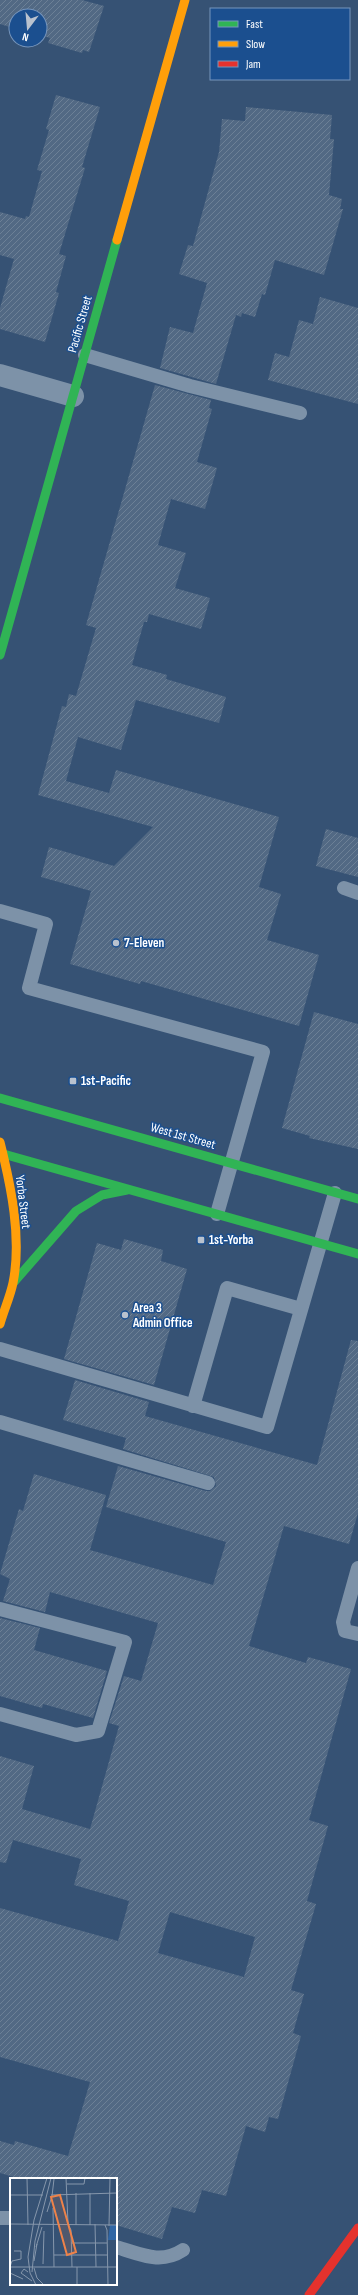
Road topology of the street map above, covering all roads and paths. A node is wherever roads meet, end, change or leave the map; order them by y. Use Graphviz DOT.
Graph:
graph roads {
  1 [pos="186,0"];
  2 [pos="85,355"];
  3 [pos="0,375"];
  4 [pos="73,396"];
  5 [pos="300,413"];
  6 [pos="0,655"];
  7 [pos="344,888"];
  8 [pos="358,892"];
  9 [pos="0,911"];
  10 [pos="0,1098"];
  11 [pos="0,1142"];
  12 [pos="2,1154"];
  13 [pos="231,1163"];
  14 [pos="131,1190"];
  15 [pos="336,1193"];
  16 [pos="358,1199"];
  17 [pos="217,1214"];
  18 [pos="321,1243"];
  19 [pos="358,1254"];
  20 [pos="14,1282"];
  21 [pos="301,1309"];
  22 [pos="0,1324"];
  23 [pos="0,1349"];
  24 [pos="193,1406"];
  25 [pos="0,1422"];
  26 [pos="208,1483"];
  27 [pos="358,1568"];
  28 [pos="0,1609"];
  29 [pos="358,1634"];
  30 [pos="0,1714"];
  31 [pos="358,2228"];
  32 [pos="117,2247"];
  33 [pos="183,2250"];
  34 [pos="309,2295"];
  1 -- 2 [label="main road, Pacific Street"];
  2 -- 4 [label="main road, Pacific Street"];
  2 -- 5 [label="lane"];
  3 -- 4 [label="street"];
  4 -- 6 [label="main road, Pacific Street"];
  7 -- 8 [label="lane"];
  9 -- 13 [label="lane"];
  10 -- 13 [label="main road, West 1st Street"];
  11 -- 12 [label="main road"];
  12 -- 14 [label="main road"];
  12 -- 20 [label="main road, Yorba Street"];
  13 -- 15 [label="main road, West 1st Street"];
  13 -- 17 [label="lane"];
  14 -- 17 [label="main road"];
  14 -- 20 [label="main road"];
  15 -- 16 [label="main road, West 1st Street"];
  15 -- 18 [label="lane"];
  17 -- 18 [label="main road"];
  18 -- 19 [label="main road"];
  18 -- 21 [label="lane"];
  20 -- 22 [label="main road, Yorba Street"];
  21 -- 24 [label="lane"];
  21 -- 24 [label="lane"];
  23 -- 24 [label="lane"];
  25 -- 26 [label="lane"];
  27 -- 29 [label="lane"];
  28 -- 30 [label="lane"];
  31 -- 34 [label="main road"];
  32 -- 33 [label="lane"];
}
